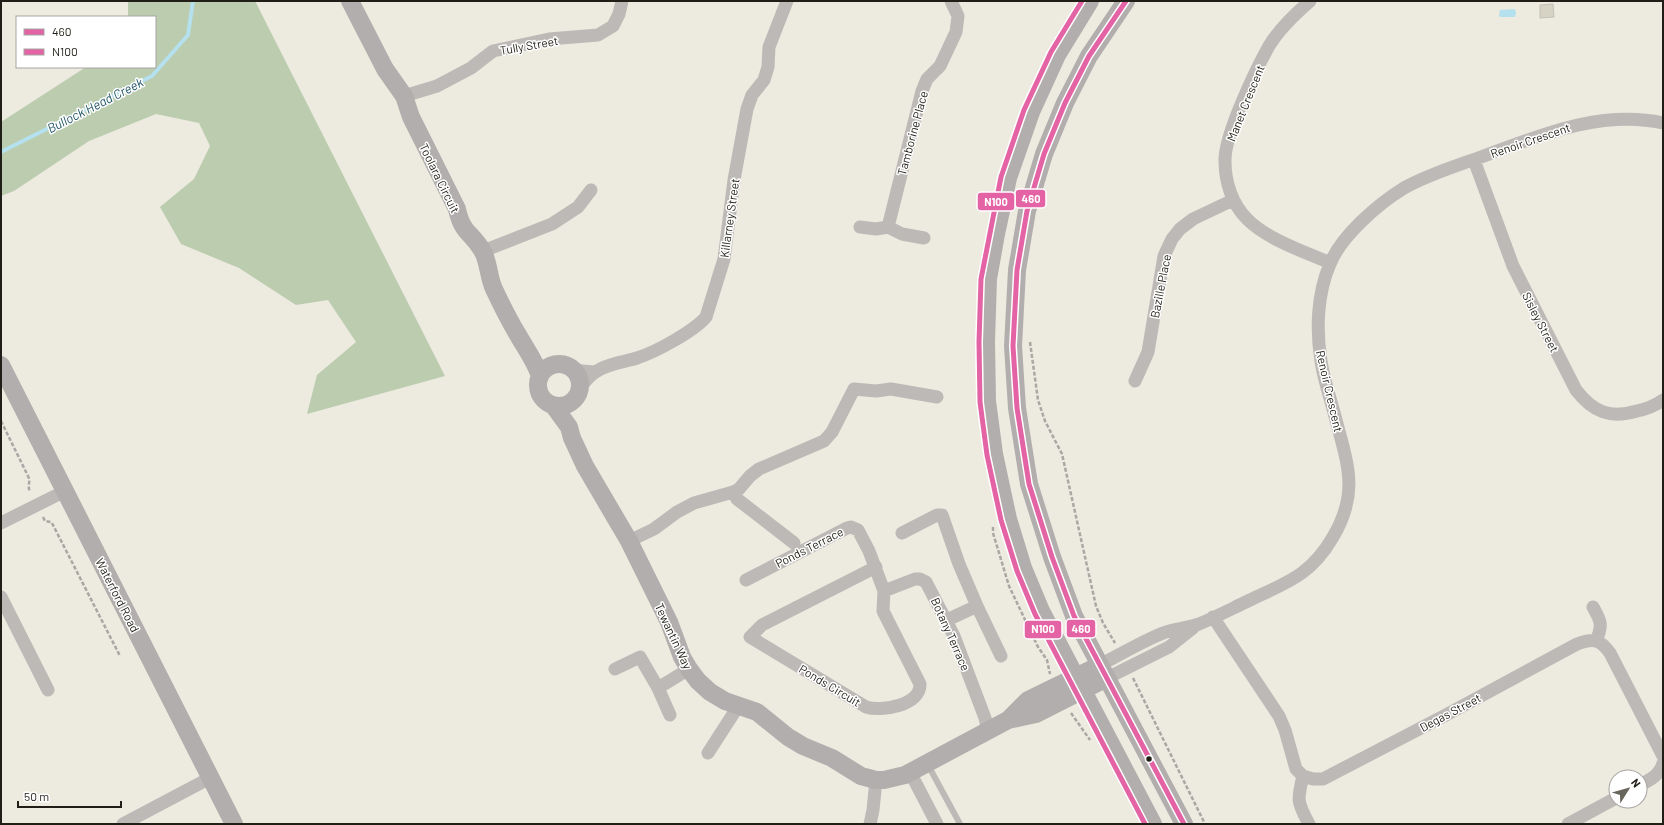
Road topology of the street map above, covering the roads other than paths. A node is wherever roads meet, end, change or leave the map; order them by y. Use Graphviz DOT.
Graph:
graph roads {
  1 [pos="350,1"];
  2 [pos="622,1"];
  3 [pos="787,1"];
  4 [pos="951,1"];
  5 [pos="1090,1"];
  6 [pos="1126,1"];
  7 [pos="1310,1"];
  8 [pos="404,96"];
  9 [pos="1663,123"];
  10 [pos="1474,160"];
  11 [pos="591,190"];
  12 [pos="1233,200"];
  13 [pos="860,227"];
  14 [pos="888,227"];
  15 [pos="924,238"];
  16 [pos="483,252"];
  17 [pos="1330,263"];
  18 [pos="530,353"];
  19 [pos="1,365"];
  20 [pos="564,367"];
  21 [pos="594,372"];
  22 [pos="540,376"];
  23 [pos="1135,381"];
  24 [pos="576,395"];
  25 [pos="937,397"];
  26 [pos="1663,400"];
  27 [pos="553,405"];
  28 [pos="568,427"];
  29 [pos="65,491"];
  30 [pos="733,492"];
  31 [pos="1,523"];
  32 [pos="902,533"];
  33 [pos="629,541"];
  34 [pos="794,543"];
  35 [pos="876,567"];
  36 [pos="746,580"];
  37 [pos="884,591"];
  38 [pos="1,597"];
  39 [pos="977,606"];
  40 [pos="1593,607"];
  41 [pos="1213,617"];
  42 [pos="947,620"];
  43 [pos="1197,624"];
  44 [pos="1596,641"];
  45 [pos="1001,656"];
  46 [pos="615,669"];
  47 [pos="689,670"];
  48 [pos="1104,671"];
  49 [pos="1080,683"];
  50 [pos="658,688"];
  51 [pos="48,690"];
  52 [pos="739,705"];
  53 [pos="670,715"];
  54 [pos="988,731"];
  55 [pos="708,753"];
  56 [pos="1663,756"];
  57 [pos="928,763"];
  58 [pos="1663,765"];
  59 [pos="910,772"];
  60 [pos="1303,776"];
  61 [pos="210,778"];
  62 [pos="876,780"];
  63 [pos="1648,781"];
  64 [pos="1608,802"];
  65 [pos="123,824"];
  66 [pos="234,824"];
  67 [pos="870,824"];
  68 [pos="937,824"];
  69 [pos="960,824"];
  70 [pos="1153,824"];
  71 [pos="1184,824"];
  72 [pos="1308,824"];
  73 [pos="1568,824"];
  1 -- 8 [label="street, Toolara Circuit"];
  2 -- 8 [label="street, Tully Street"];
  3 -- 21 [label="street, Killarney Street"];
  4 -- 14 [label="street, Tamborine Place"];
  5 -- 49 [label="street"];
  6 -- 48 [label="street"];
  7 -- 12 [label="street, Manet Crescent"];
  8 -- 16 [label="street, Toolara Circuit"];
  9 -- 10 [label="street, Renoir Crescent"];
  10 -- 17 [label="street, Renoir Crescent"];
  10 -- 26 [label="street, Sisley Street"];
  11 -- 16 [label="street"];
  12 -- 17 [label="street, Manet Crescent"];
  12 -- 23 [label="street, Bazille Place"];
  13 -- 14 [label="street"];
  14 -- 15 [label="street"];
  16 -- 18 [label="street, Toolara Circuit"];
  17 -- 41 [label="street, Renoir Crescent"];
  18 -- 20 [label="street, Toolara Circuit"];
  18 -- 22 [label="street, Toolara Circuit"];
  19 -- 29 [label="street, Waterford Road"];
  20 -- 21 [label="street, Killarney Street"];
  20 -- 22 [label="street"];
  20 -- 24 [label="street"];
  21 -- 24 [label="street, Killarney Street"];
  22 -- 27 [label="street"];
  24 -- 27 [label="street"];
  24 -- 28 [label="street, Tewantin Way"];
  25 -- 30 [label="street"];
  27 -- 28 [label="street, Tewantin Way"];
  28 -- 33 [label="street, Tewantin Way"];
  29 -- 31 [label="street"];
  29 -- 61 [label="street, Waterford Road"];
  30 -- 33 [label="street"];
  30 -- 34 [label="street"];
  32 -- 39 [label="street"];
  33 -- 47 [label="street, Tewantin Way"];
  35 -- 36 [label="street, Ponds Terrace"];
  35 -- 37 [label="street, Ponds Circuit"];
  35 -- 37 [label="street, Ponds Circuit"];
  37 -- 42 [label="street, Botany Terrace"];
  38 -- 51 [label="street"];
  39 -- 42 [label="street"];
  39 -- 45 [label="street"];
  40 -- 44 [label="street"];
  41 -- 43 [label="street, Renoir Crescent"];
  41 -- 60 [label="street"];
  42 -- 54 [label="street, Botany Terrace"];
  43 -- 48 [label="street, Renoir Crescent"];
  43 -- 48 [label="street, Renoir Crescent"];
  44 -- 56 [label="street"];
  44 -- 60 [label="street, Degas Street"];
  46 -- 50 [label="street"];
  47 -- 50 [label="street"];
  47 -- 52 [label="street, Tewantin Way"];
  48 -- 49 [label="street, Tewantin Way"];
  48 -- 71 [label="street"];
  49 -- 54 [label="street, Tewantin Way"];
  49 -- 70 [label="street"];
  50 -- 53 [label="street"];
  52 -- 55 [label="street"];
  52 -- 62 [label="street, Tewantin Way"];
  54 -- 57 [label="street, Tewantin Way"];
  57 -- 59 [label="street, Tewantin Way"];
  57 -- 69 [label="lane"];
  58 -- 63 [label="street"];
  59 -- 62 [label="street, Tewantin Way"];
  59 -- 68 [label="street"];
  60 -- 72 [label="street"];
  61 -- 65 [label="street"];
  61 -- 66 [label="street, Waterford Road"];
  62 -- 67 [label="street"];
  64 -- 73 [label="street"];
}
